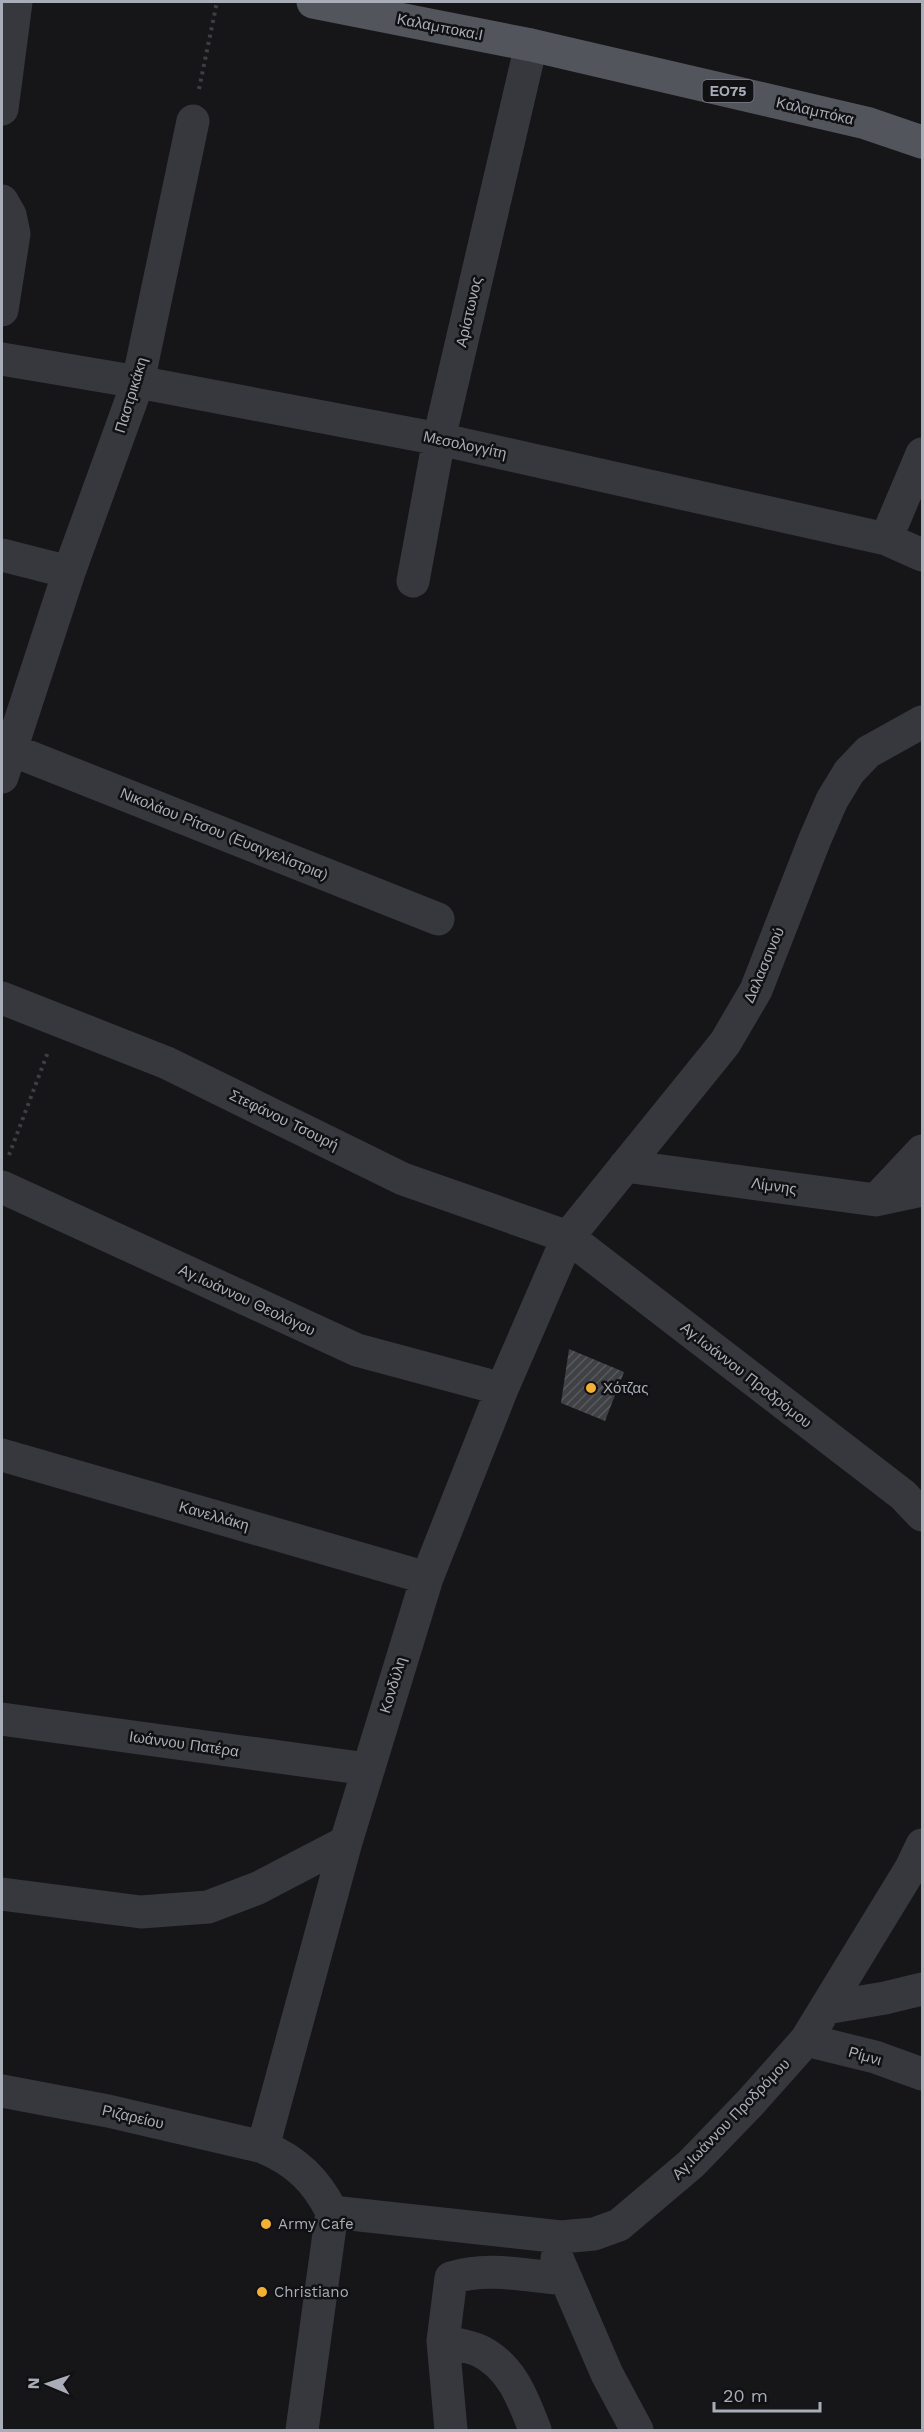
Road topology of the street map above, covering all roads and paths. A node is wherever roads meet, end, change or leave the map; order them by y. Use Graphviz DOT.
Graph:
graph roads {
  1 [pos="15,2"];
  2 [pos="217,2"];
  3 [pos="318,2"];
  4 [pos="531,45"];
  5 [pos="2,109"];
  6 [pos="193,121"];
  7 [pos="922,142"];
  8 [pos="2,201"];
  9 [pos="2,310"];
  10 [pos="2,359"];
  11 [pos="138,382"];
  12 [pos="439,439"];
  13 [pos="922,454"];
  14 [pos="886,538"];
  15 [pos="2,555"];
  16 [pos="922,555"];
  17 [pos="69,572"];
  18 [pos="412,580"];
  19 [pos="922,722"];
  20 [pos="4,757"];
  21 [pos="438,919"];
  22 [pos="2,998"];
  23 [pos="60,1021"];
  24 [pos="13,1144"];
  25 [pos="922,1151"];
  26 [pos="625,1166"];
  27 [pos="2,1187"];
  28 [pos="922,1190"];
  29 [pos="876,1200"];
  30 [pos="568,1237"];
  31 [pos="502,1389"];
  32 [pos="2,1455"];
  33 [pos="922,1515"];
  34 [pos="427,1578"];
  35 [pos="2,1719"];
  36 [pos="367,1769"];
  37 [pos="345,1842"];
  38 [pos="922,1845"];
  39 [pos="2,1894"];
  40 [pos="922,1989"];
  41 [pos="826,2008"];
  42 [pos="806,2040"];
  43 [pos="922,2074"];
  44 [pos="2,2091"];
  45 [pos="263,2147"];
  46 [pos="332,2212"];
  47 [pos="545,2235"];
  48 [pos="566,2279"];
  49 [pos="443,2341"];
  50 [pos="302,2430"];
  51 [pos="451,2430"];
  52 [pos="535,2430"];
  53 [pos="637,2430"];
  1 -- 5 [label="street"];
  2 -- 6 [label="path"];
  3 -- 4 [label="main road, Καλαμποκα.Ι / ΕΟ75"];
  4 -- 7 [label="main road, Καλαμπόκα / ΕΟ75"];
  4 -- 12 [label="street, Αρίστωνος"];
  6 -- 11 [label="street, Παστρικάκη"];
  8 -- 9 [label="street"];
  10 -- 11 [label="street, Μεσολογγίτη"];
  11 -- 12 [label="street, Μεσολογγίτη"];
  11 -- 17 [label="street, Παστρικάκη"];
  12 -- 14 [label="street, Μεσολογγίτη"];
  12 -- 18 [label="street, Αρίστωνος"];
  13 -- 14 [label="street"];
  14 -- 16 [label="street, Μεσολογγίτη"];
  15 -- 17 [label="street"];
  17 -- 20 [label="street, Παστρικάκη"];
  19 -- 26 [label="street, Δαλασσινού"];
  20 -- 21 [label="street, Νικολάου Ρίτσου (Ευαγγελίστρια)"];
  22 -- 23 [label="street, Στεφάνου Τσουρή"];
  23 -- 24 [label="path"];
  23 -- 30 [label="street, Στεφάνου Τσουρή"];
  25 -- 29 [label="street"];
  26 -- 29 [label="street, Λίμνης"];
  26 -- 30 [label="street, Δαλασσινού"];
  27 -- 31 [label="street, Αγ.Ιωάννου Θεολόγου"];
  28 -- 29 [label="street, Λίμνης"];
  30 -- 31 [label="street, Κονδύλη"];
  30 -- 33 [label="street, Αγ.Ιωάννου Προδρόμου"];
  31 -- 34 [label="street, Κονδύλη"];
  32 -- 34 [label="street, Κανελλάκη"];
  34 -- 36 [label="street, Κονδύλη"];
  35 -- 36 [label="street, Ιωάννου Πατέρα"];
  36 -- 37 [label="street, Κονδύλη"];
  37 -- 39 [label="street"];
  37 -- 45 [label="street, Κονδύλη"];
  38 -- 41 [label="street, Αγ.Ιωάννου Προδρόμου"];
  40 -- 41 [label="street"];
  41 -- 42 [label="street, Αγ.Ιωάννου Προδρόμου"];
  42 -- 43 [label="street, Ρίμνι"];
  42 -- 47 [label="street, Αγ.Ιωάννου Προδρόμου"];
  44 -- 45 [label="street, Ριζαρείου"];
  45 -- 46 [label="street, Ριζαρείου"];
  46 -- 47 [label="street, Αγ.Ιωάννου Προδρόμου"];
  46 -- 50 [label="street"];
  47 -- 48 [label="street"];
  48 -- 49 [label="street"];
  48 -- 53 [label="street"];
  49 -- 51 [label="street"];
  49 -- 52 [label="street"];
}
